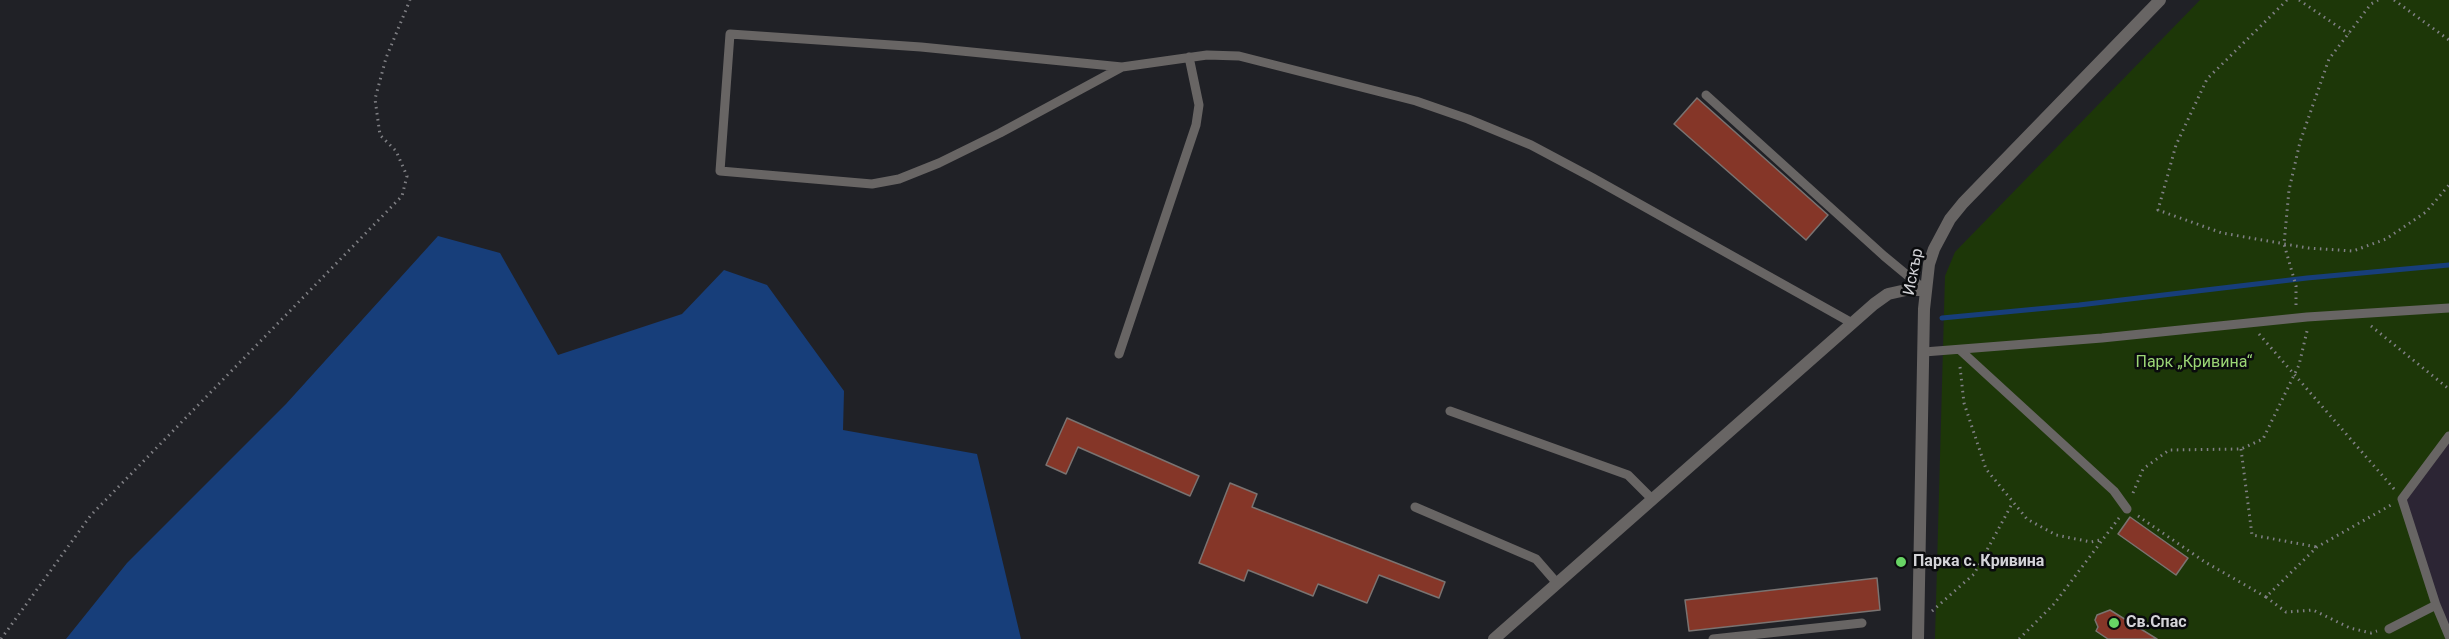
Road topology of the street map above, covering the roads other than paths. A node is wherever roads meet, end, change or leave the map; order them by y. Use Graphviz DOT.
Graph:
graph roads {
  1 [pos="2160,0"];
  2 [pos="1189,57"];
  3 [pos="1122,67"];
  4 [pos="1706,95"];
  5 [pos="1925,290"];
  6 [pos="2449,308"];
  7 [pos="1852,323"];
  8 [pos="1960,350"];
  9 [pos="1924,352"];
  10 [pos="1119,354"];
  11 [pos="1450,411"];
  12 [pos="2449,436"];
  13 [pos="1651,498"];
  14 [pos="1415,507"];
  15 [pos="2127,509"];
  16 [pos="1556,582"];
  17 [pos="2436,605"];
  18 [pos="1862,623"];
  19 [pos="2389,629"];
  20 [pos="2449,636"];
  21 [pos="1494,639"];
  22 [pos="1713,639"];
  23 [pos="1918,639"];
  1 -- 5 [label="street, Искър"];
  2 -- 3 [label="lane"];
  2 -- 7 [label="lane"];
  2 -- 10 [label="lane"];
  3 -- 3 [label="lane"];
  4 -- 5 [label="lane"];
  5 -- 7 [label="street"];
  5 -- 9 [label="street, Искър"];
  6 -- 8 [label="lane"];
  7 -- 13 [label="street"];
  8 -- 9 [label="lane"];
  8 -- 15 [label="lane"];
  9 -- 23 [label="street, Искър"];
  11 -- 13 [label="lane"];
  12 -- 17 [label="lane"];
  13 -- 16 [label="street"];
  14 -- 16 [label="lane"];
  16 -- 21 [label="street"];
  17 -- 19 [label="lane"];
  17 -- 20 [label="lane"];
  18 -- 22 [label="lane"];
}
